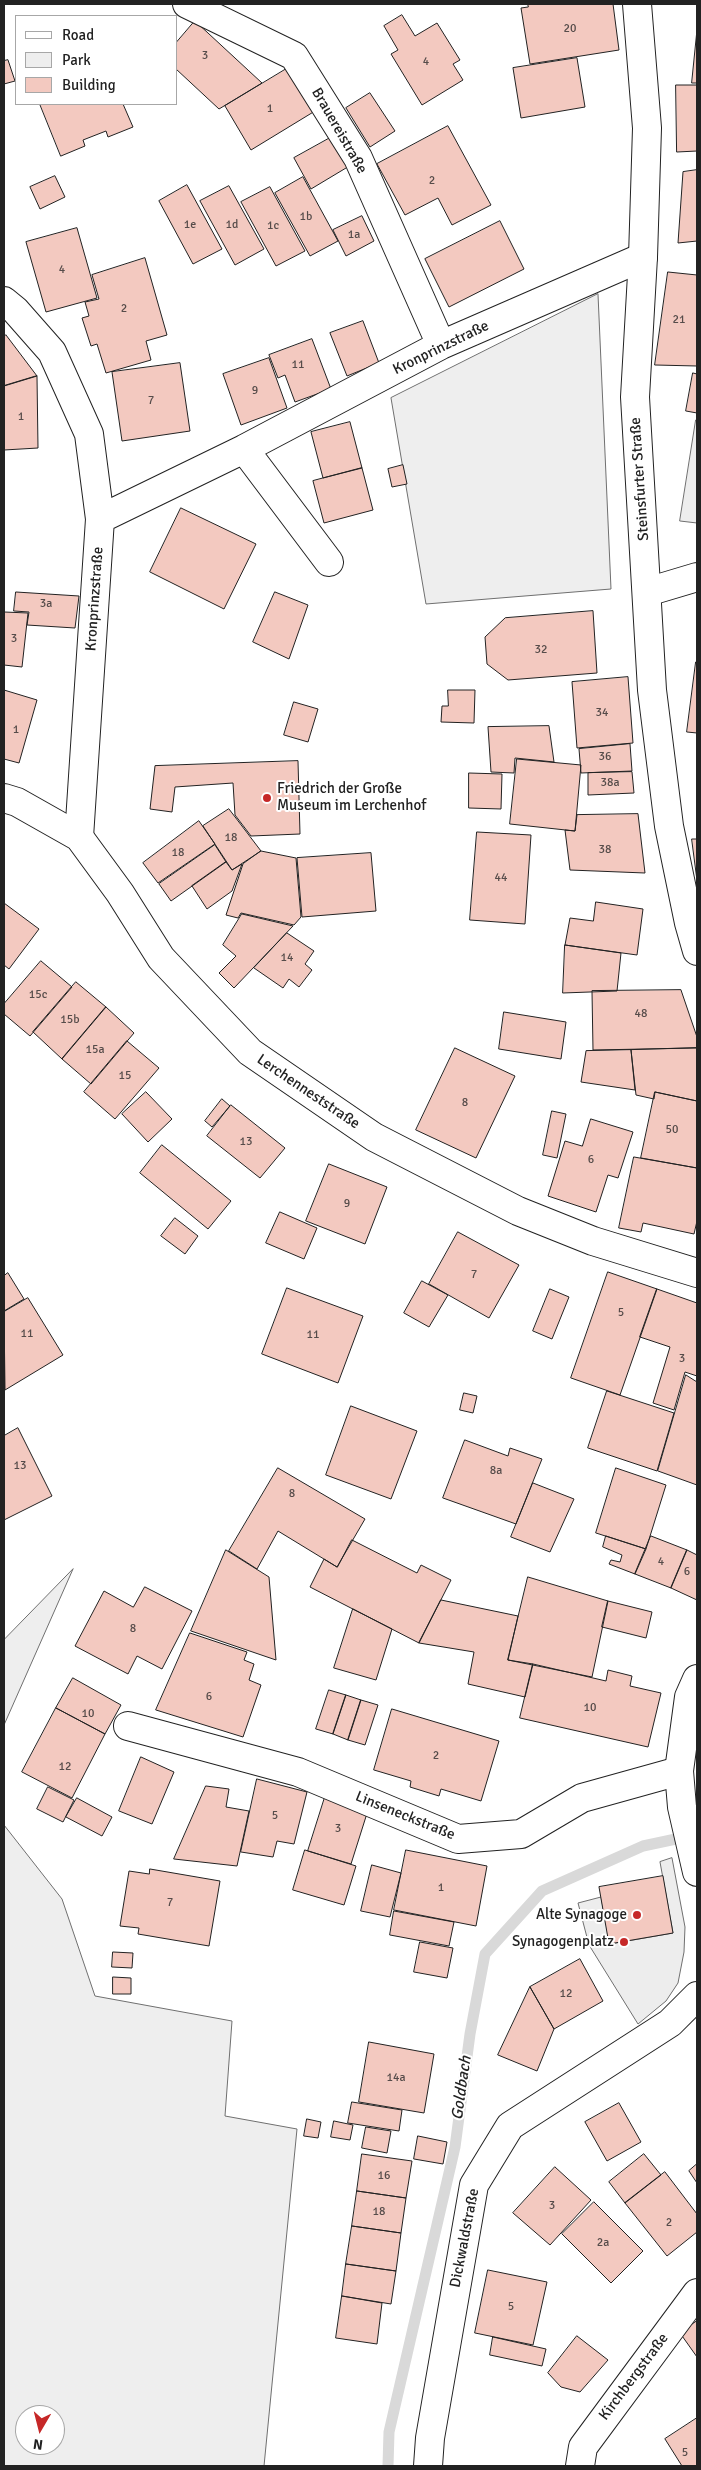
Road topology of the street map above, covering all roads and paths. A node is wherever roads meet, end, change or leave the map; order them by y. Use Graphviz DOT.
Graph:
graph roads {
  1 [pos="187,4"];
  2 [pos="637,4"];
  3 [pos="643,257"];
  4 [pos="4,301"];
  5 [pos="441,345"];
  6 [pos="244,449"];
  7 [pos="100,519"];
  8 [pos="329,562"];
  9 [pos="697,578"];
  10 [pos="647,592"];
  11 [pos="4,798"];
  12 [pos="79,837"];
  13 [pos="697,951"];
  14 [pos="697,1272"];
  15 [pos="697,1679"];
  16 [pos="128,1726"];
  17 [pos="679,1771"];
  18 [pos="696,1865"];
  19 [pos="697,1996"];
  20 [pos="697,2293"];
  21 [pos="428,2466"];
  22 [pos="580,2466"];
  1 -- 5 [label="street, Brauereistraße"];
  2 -- 3 [label="street, Steinsfurter Straße"];
  3 -- 5 [label="street, Kronprinzstraße"];
  3 -- 10 [label="street, Steinsfurter Straße"];
  4 -- 7 [label="street"];
  5 -- 6 [label="street, Kronprinzstraße"];
  6 -- 7 [label="street, Kronprinzstraße"];
  6 -- 8 [label="street"];
  7 -- 12 [label="street, Kronprinzstraße"];
  9 -- 10 [label="street"];
  10 -- 13 [label="street, Steinsfurter Straße"];
  11 -- 12 [label="street, Lerchenneststraße"];
  12 -- 14 [label="street, Lerchenneststraße"];
  15 -- 17 [label="street"];
  16 -- 17 [label="street, Linseneckstraße"];
  17 -- 18 [label="street"];
  19 -- 21 [label="street, Dickwaldstraße"];
  20 -- 22 [label="street, Kirchbergstraße"];
}
